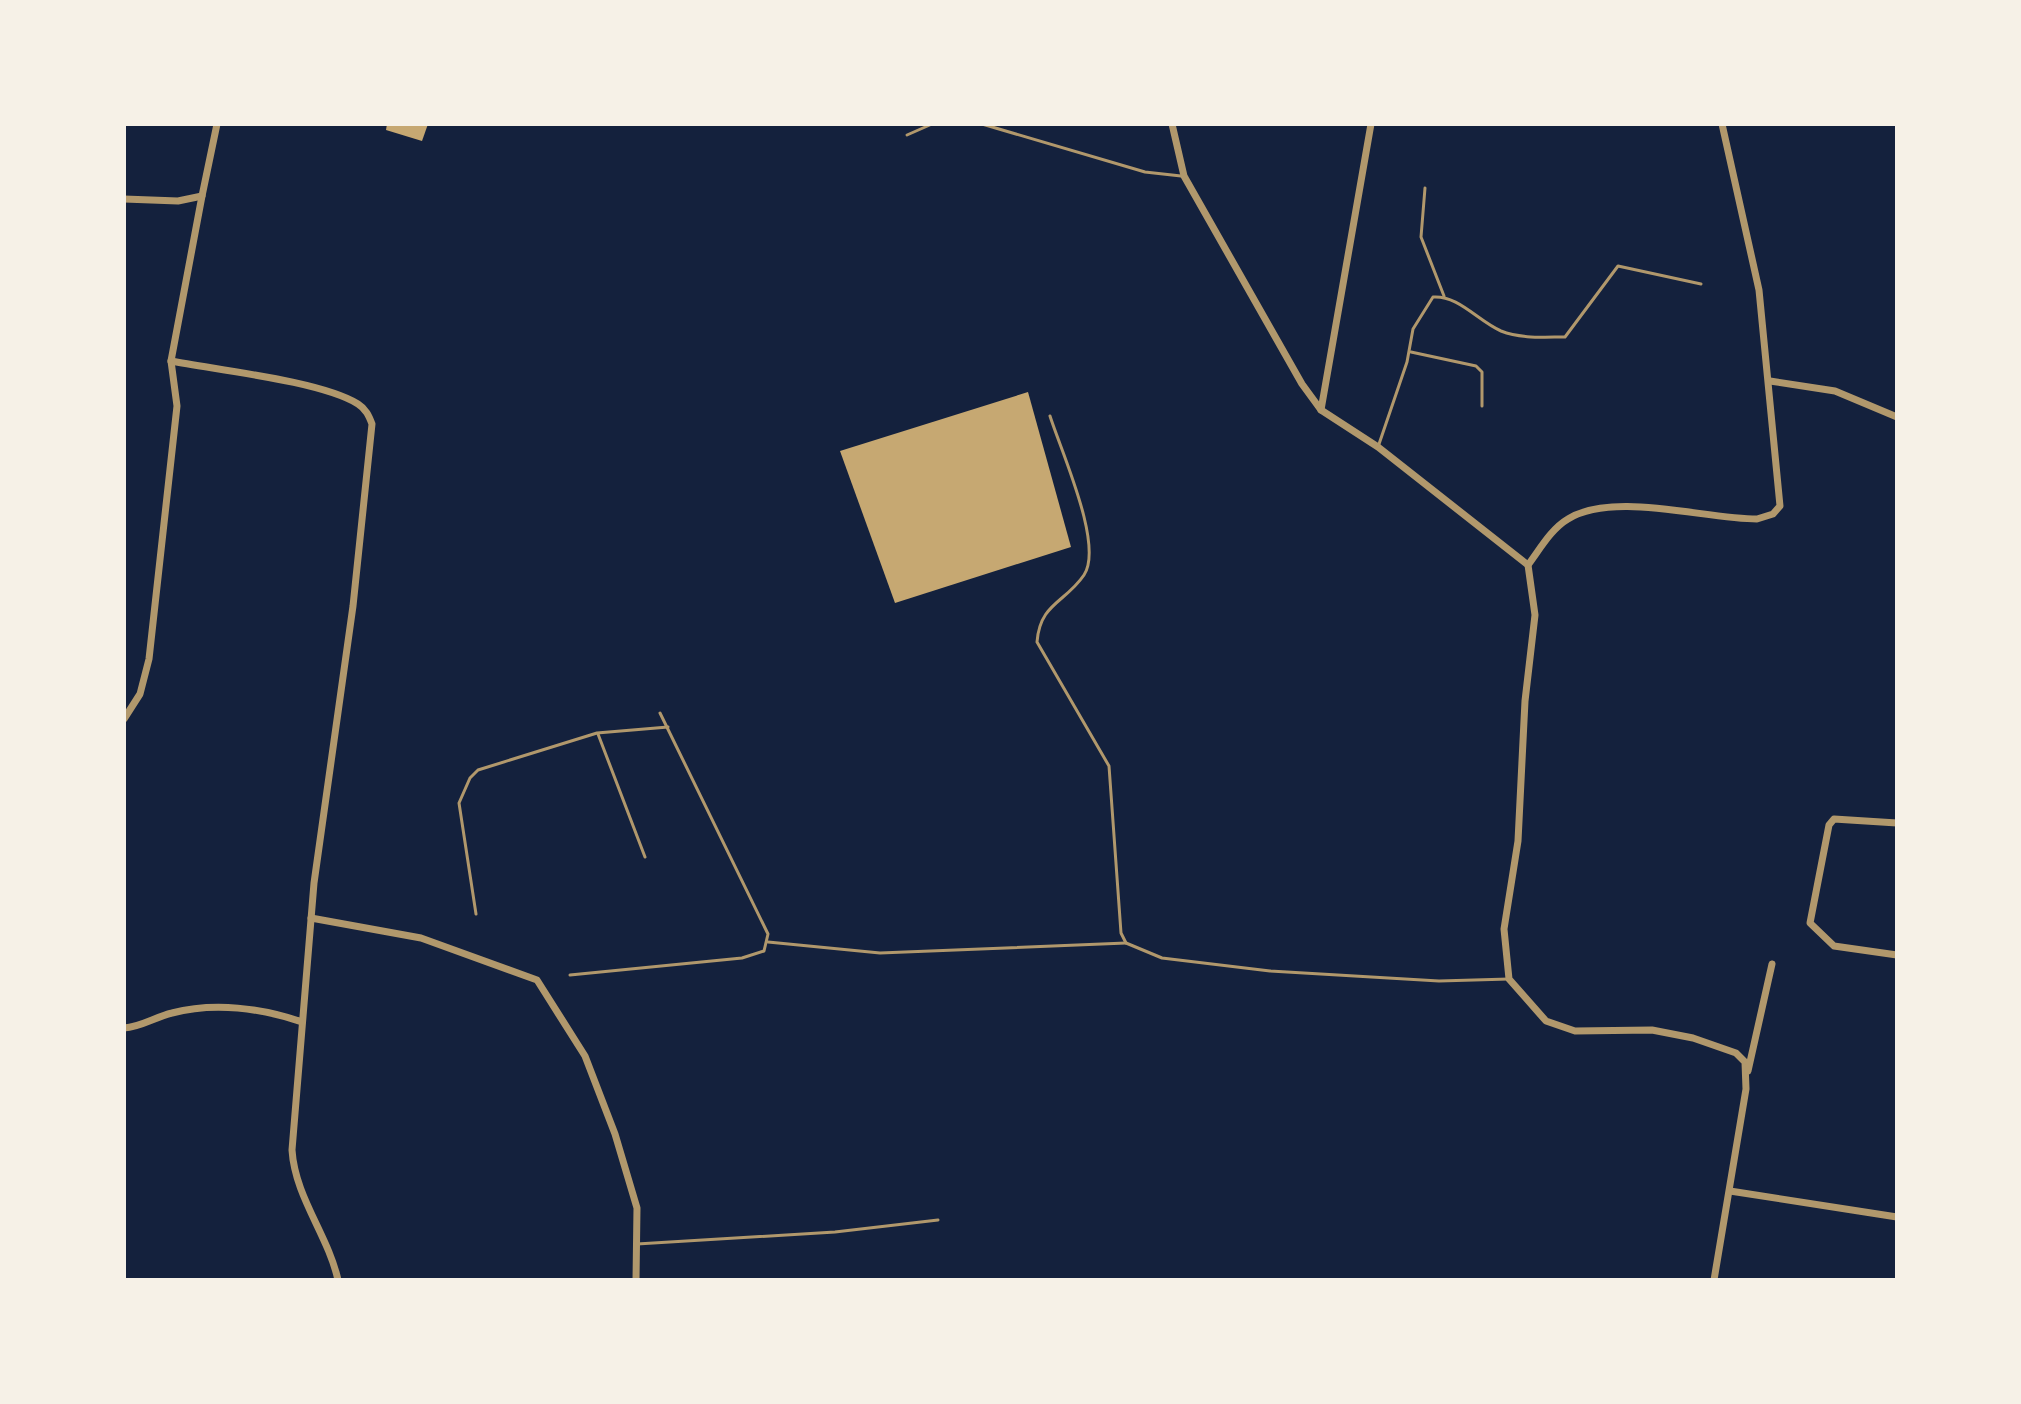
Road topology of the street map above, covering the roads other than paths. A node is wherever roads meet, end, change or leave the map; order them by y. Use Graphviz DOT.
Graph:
graph roads {
  1 [pos="217,124"];
  2 [pos="932,124"];
  3 [pos="982,124"];
  4 [pos="1172,124"];
  5 [pos="1371,124"];
  6 [pos="1722,124"];
  7 [pos="907,135"];
  8 [pos="1184,176"];
  9 [pos="1425,188"];
  10 [pos="202,196"];
  11 [pos="124,199"];
  12 [pos="1701,284"];
  13 [pos="1444,296"];
  14 [pos="171,361"];
  15 [pos="1407,362"];
  16 [pos="1770,381"];
  17 [pos="1482,406"];
  18 [pos="1321,410"];
  19 [pos="1050,416"];
  20 [pos="1897,417"];
  21 [pos="1378,447"];
  22 [pos="1528,565"];
  23 [pos="660,713"];
  24 [pos="124,719"];
  25 [pos="668,727"];
  26 [pos="597,733"];
  27 [pos="1897,823"];
  28 [pos="645,857"];
  29 [pos="476,914"];
  30 [pos="311,918"];
  31 [pos="768,942"];
  32 [pos="1126,943"];
  33 [pos="1897,955"];
  34 [pos="1772,964"];
  35 [pos="570,975"];
  36 [pos="1509,979"];
  37 [pos="302,1022"];
  38 [pos="124,1028"];
  39 [pos="1747,1073"];
  40 [pos="1730,1191"];
  41 [pos="1897,1217"];
  42 [pos="938,1220"];
  43 [pos="637,1244"];
  44 [pos="338,1280"];
  45 [pos="636,1280"];
  46 [pos="1714,1280"];
  1 -- 10 [label="street"];
  2 -- 7 [label="lane"];
  3 -- 8 [label="lane"];
  4 -- 8 [label="street"];
  5 -- 18 [label="street"];
  6 -- 16 [label="street"];
  8 -- 18 [label="street"];
  9 -- 13 [label="lane"];
  10 -- 11 [label="street"];
  10 -- 14 [label="street"];
  12 -- 13 [label="lane"];
  13 -- 15 [label="lane"];
  14 -- 24 [label="street"];
  14 -- 30 [label="street"];
  15 -- 17 [label="lane"];
  15 -- 21 [label="lane"];
  16 -- 20 [label="street"];
  16 -- 22 [label="street"];
  18 -- 21 [label="street"];
  19 -- 32 [label="lane"];
  21 -- 22 [label="street"];
  22 -- 36 [label="street"];
  23 -- 25 [label="lane"];
  25 -- 26 [label="lane"];
  25 -- 31 [label="lane"];
  26 -- 28 [label="lane"];
  26 -- 29 [label="lane"];
  27 -- 33 [label="street"];
  30 -- 37 [label="street"];
  30 -- 43 [label="street"];
  31 -- 32 [label="lane"];
  31 -- 35 [label="lane"];
  32 -- 36 [label="lane"];
  34 -- 39 [label="street"];
  36 -- 39 [label="street"];
  37 -- 38 [label="street"];
  37 -- 44 [label="street"];
  39 -- 40 [label="street"];
  40 -- 41 [label="street"];
  40 -- 46 [label="street"];
  42 -- 43 [label="lane"];
  43 -- 45 [label="street"];
}
